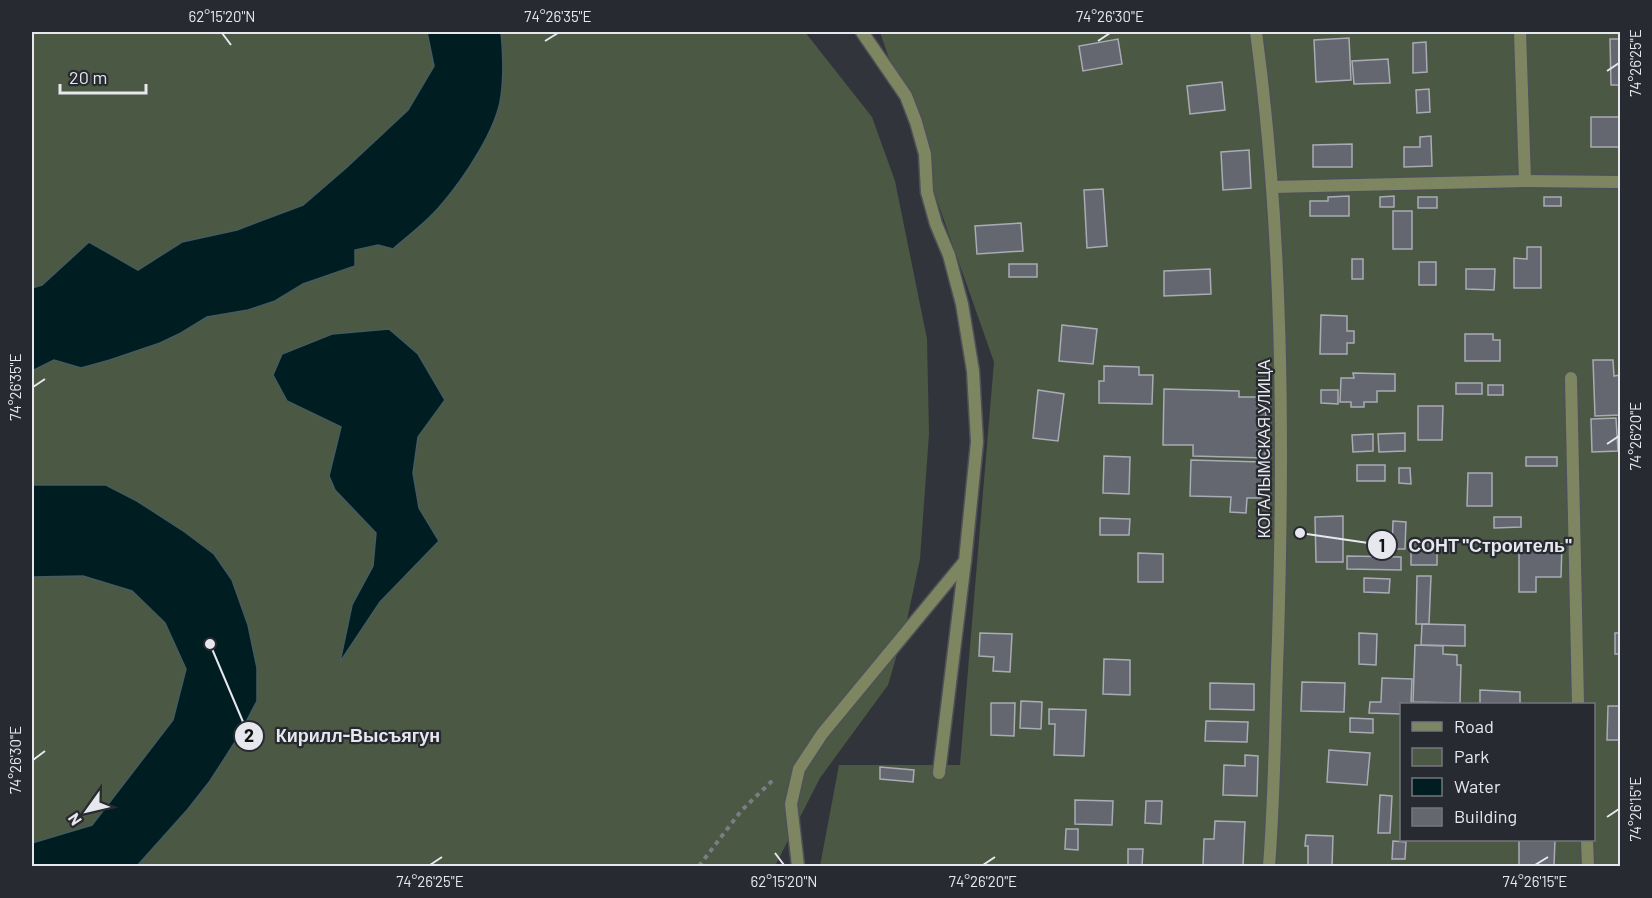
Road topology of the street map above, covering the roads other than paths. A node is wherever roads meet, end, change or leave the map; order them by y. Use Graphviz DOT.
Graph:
graph roads {
  1 [pos="862,32"];
  2 [pos="1256,32"];
  3 [pos="1520,32"];
  4 [pos="1525,181"];
  5 [pos="1620,182"];
  6 [pos="1272,187"];
  7 [pos="1571,378"];
  8 [pos="966,561"];
  9 [pos="1578,703"];
  10 [pos="939,773"];
  11 [pos="1587,841"];
  12 [pos="798,867"];
  13 [pos="1269,867"];
  14 [pos="1588,867"];
  1 -- 8 [label="street"];
  2 -- 6 [label="street, КОГАЛЫМСКАЯ УЛИЦА"];
  3 -- 4 [label="street"];
  4 -- 5 [label="street"];
  4 -- 6 [label="street"];
  6 -- 13 [label="street, КОГАЛЫМСКАЯ УЛИЦА"];
  7 -- 9 [label="street"];
  8 -- 10 [label="street"];
  8 -- 12 [label="street"];
  11 -- 14 [label="street"];
}
